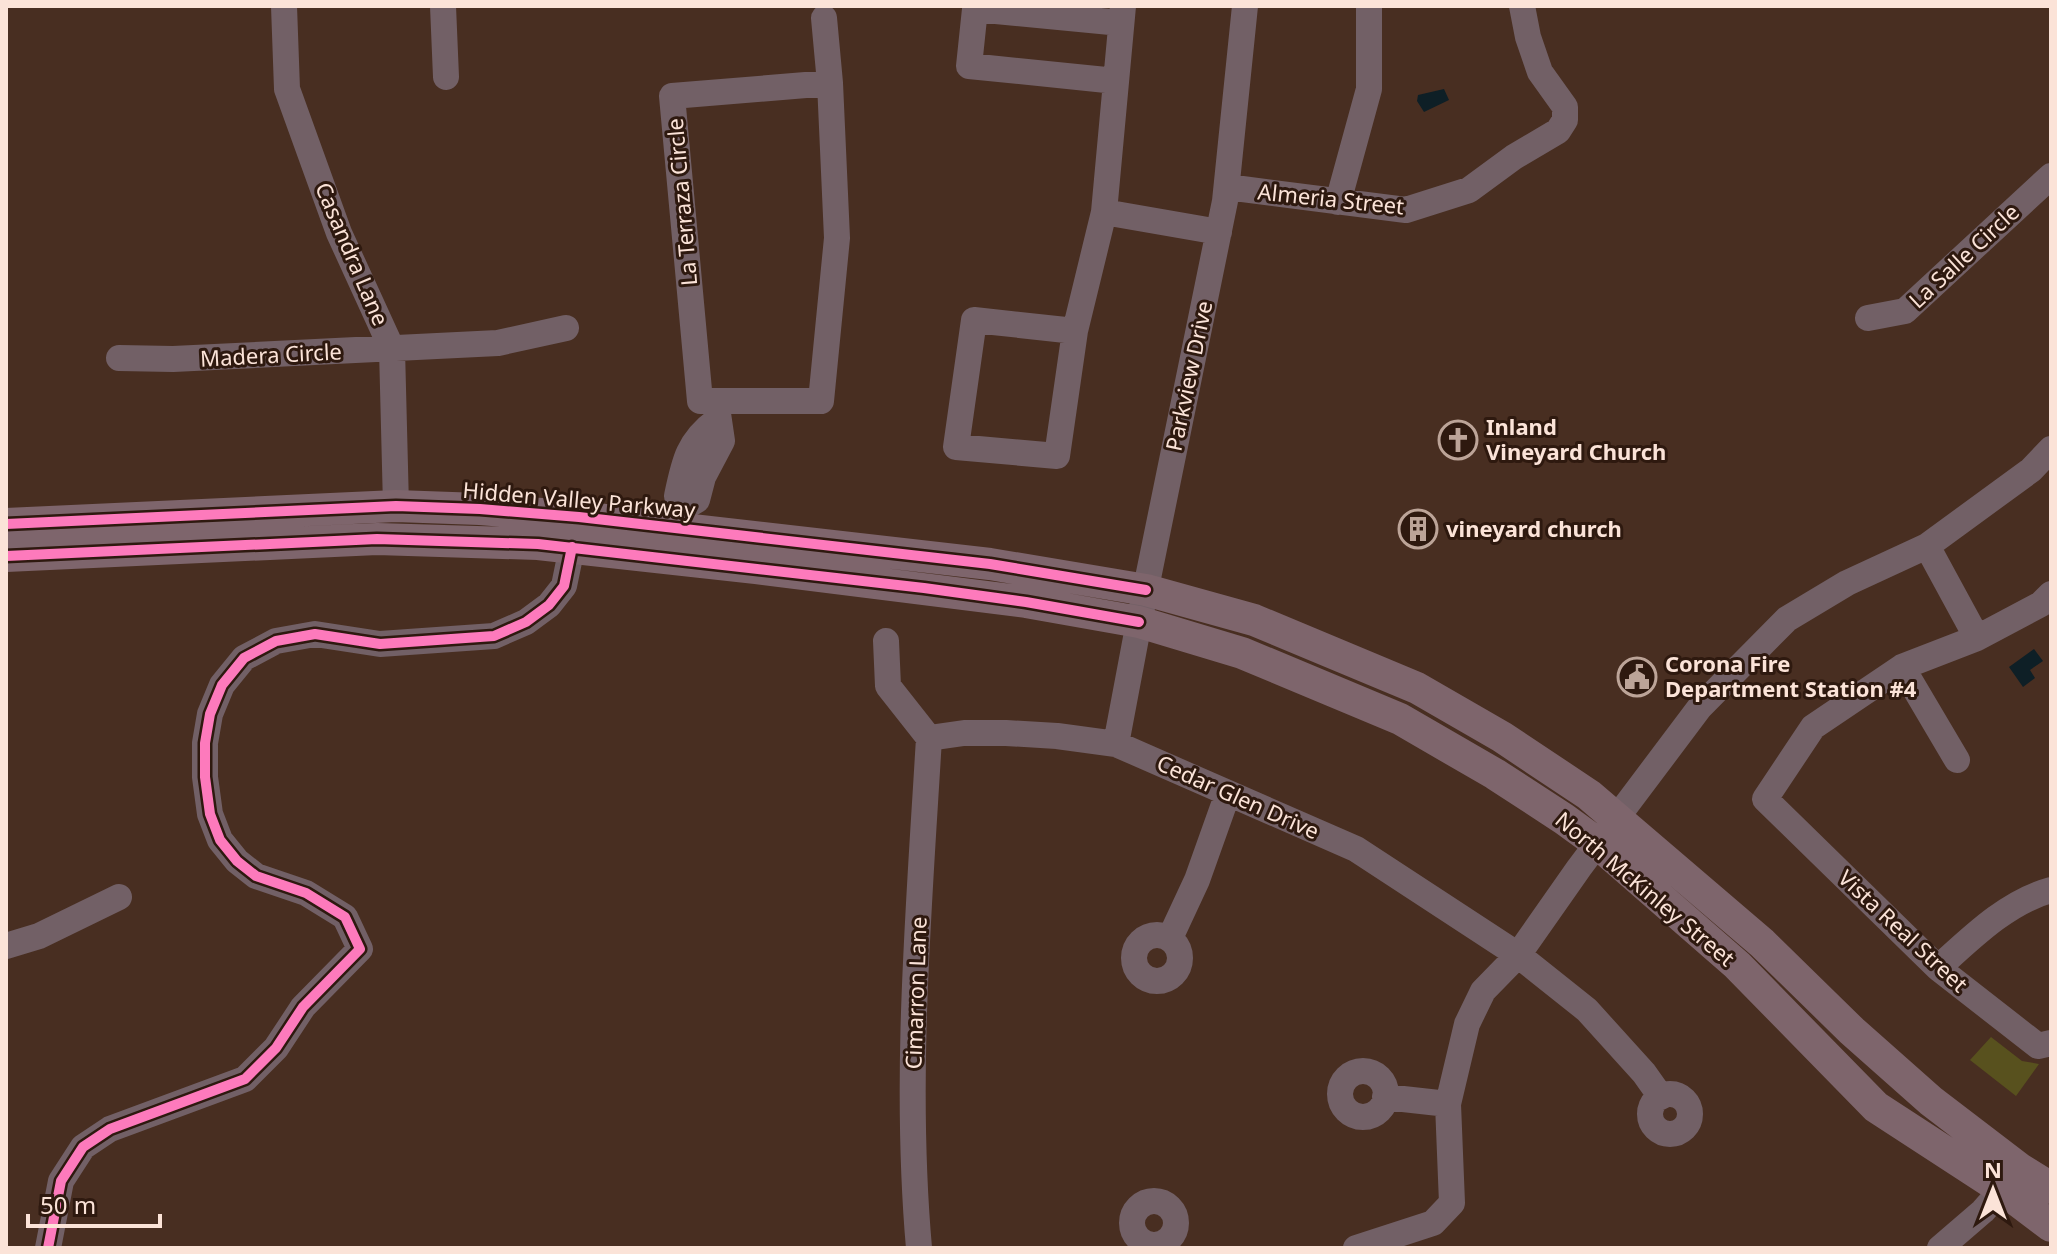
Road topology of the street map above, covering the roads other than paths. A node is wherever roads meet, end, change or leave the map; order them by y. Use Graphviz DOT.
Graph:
graph roads {
  1 [pos="284,6"];
  2 [pos="443,6"];
  3 [pos="1245,6"];
  4 [pos="1369,6"];
  5 [pos="1522,6"];
  6 [pos="1122,14"];
  7 [pos="824,18"];
  8 [pos="446,77"];
  9 [pos="1116,81"];
  10 [pos="830,83"];
  11 [pos="2051,176"];
  12 [pos="1227,187"];
  13 [pos="1338,202"];
  14 [pos="1104,212"];
  15 [pos="1219,232"];
  16 [pos="1868,318"];
  17 [pos="566,328"];
  18 [pos="1075,331"];
  19 [pos="392,349"];
  20 [pos="119,358"];
  21 [pos="717,411"];
  22 [pos="2051,449"];
  23 [pos="396,506"];
  24 [pos="684,518"];
  25 [pos="6,524"];
  26 [pos="253,543"];
  27 [pos="538,544"];
  28 [pos="1927,546"];
  29 [pos="572,547"];
  30 [pos="6,556"];
  31 [pos="756,568"];
  32 [pos="1146,590"];
  33 [pos="2048,605"];
  34 [pos="1139,622"];
  35 [pos="1977,638"];
  36 [pos="886,641"];
  37 [pos="1902,667"];
  38 [pos="929,738"];
  39 [pos="1116,744"];
  40 [pos="1957,760"];
  41 [pos="1228,793"];
  42 [pos="1617,818"];
  43 [pos="1597,843"];
  44 [pos="2051,890"];
  45 [pos="119,897"];
  46 [pos="1170,938"];
  47 [pos="6,946"];
  48 [pos="1518,955"];
  49 [pos="1938,968"];
  50 [pos="2051,1043"];
  51 [pos="1385,1097"];
  52 [pos="1661,1097"];
  53 [pos="1448,1104"];
  54 [pos="2011,1179"];
  55 [pos="2051,1188"];
  56 [pos="2051,1226"];
  57 [pos="48,1248"];
  58 [pos="919,1248"];
  59 [pos="1356,1248"];
  60 [pos="1940,1248"];
  1 -- 19 [label="street, Casandra Lane"];
  2 -- 8 [label="street"];
  3 -- 12 [label="street, Parkview Drive"];
  4 -- 13 [label="street"];
  5 -- 13 [label="street, Almeria Street"];
  6 -- 9 [label="street"];
  6 -- 9 [label="street"];
  7 -- 10 [label="street"];
  9 -- 14 [label="street"];
  10 -- 21 [label="street"];
  10 -- 21 [label="street, La Terraza Circle"];
  11 -- 16 [label="street, La Salle Circle"];
  12 -- 13 [label="street, Almeria Street"];
  12 -- 15 [label="street, Parkview Drive"];
  14 -- 15 [label="street"];
  14 -- 18 [label="street"];
  15 -- 32 [label="street, Parkview Drive"];
  17 -- 19 [label="street, Madera Circle"];
  18 -- 18 [label="street"];
  19 -- 20 [label="street, Madera Circle"];
  19 -- 23 [label="street, Casandra Lane"];
  21 -- 24 [label="street"];
  22 -- 28 [label="street"];
  23 -- 24 [label="main road, Hidden Valley Parkway"];
  23 -- 25 [label="main road, Hidden Valley Parkway"];
  23 -- 26 [label="main road"];
  23 -- 27 [label="main road"];
  24 -- 31 [label="main road"];
  24 -- 32 [label="main road, Hidden Valley Parkway"];
  26 -- 27 [label="main road"];
  26 -- 30 [label="main road"];
  27 -- 29 [label="main road"];
  28 -- 35 [label="street"];
  28 -- 42 [label="street"];
  29 -- 31 [label="main road"];
  29 -- 57 [label="street"];
  31 -- 34 [label="main road"];
  32 -- 34 [label="street, Parkview Drive"];
  32 -- 42 [label="main road, North McKinley Street"];
  33 -- 35 [label="street"];
  34 -- 39 [label="street, Parkview Drive"];
  34 -- 43 [label="main road, North McKinley Street"];
  35 -- 37 [label="street"];
  36 -- 38 [label="street"];
  37 -- 40 [label="street"];
  37 -- 49 [label="street, Vista Real Street"];
  38 -- 39 [label="street, Cedar Glen Drive"];
  38 -- 58 [label="street, Cimarron Lane"];
  39 -- 41 [label="street, Cedar Glen Drive"];
  41 -- 46 [label="street"];
  41 -- 48 [label="street, Cedar Glen Drive"];
  42 -- 43 [label="street"];
  42 -- 54 [label="main road, North McKinley Street"];
  43 -- 48 [label="street"];
  43 -- 54 [label="main road, North McKinley Street"];
  44 -- 49 [label="street"];
  45 -- 47 [label="street"];
  48 -- 52 [label="street, Cedar Glen Drive"];
  48 -- 53 [label="street"];
  49 -- 50 [label="street, Vista Real Street"];
  51 -- 53 [label="street"];
  53 -- 59 [label="street"];
  54 -- 55 [label="main road, North McKinley Street"];
  54 -- 56 [label="main road, North McKinley Street"];
  54 -- 60 [label="street"];
}
